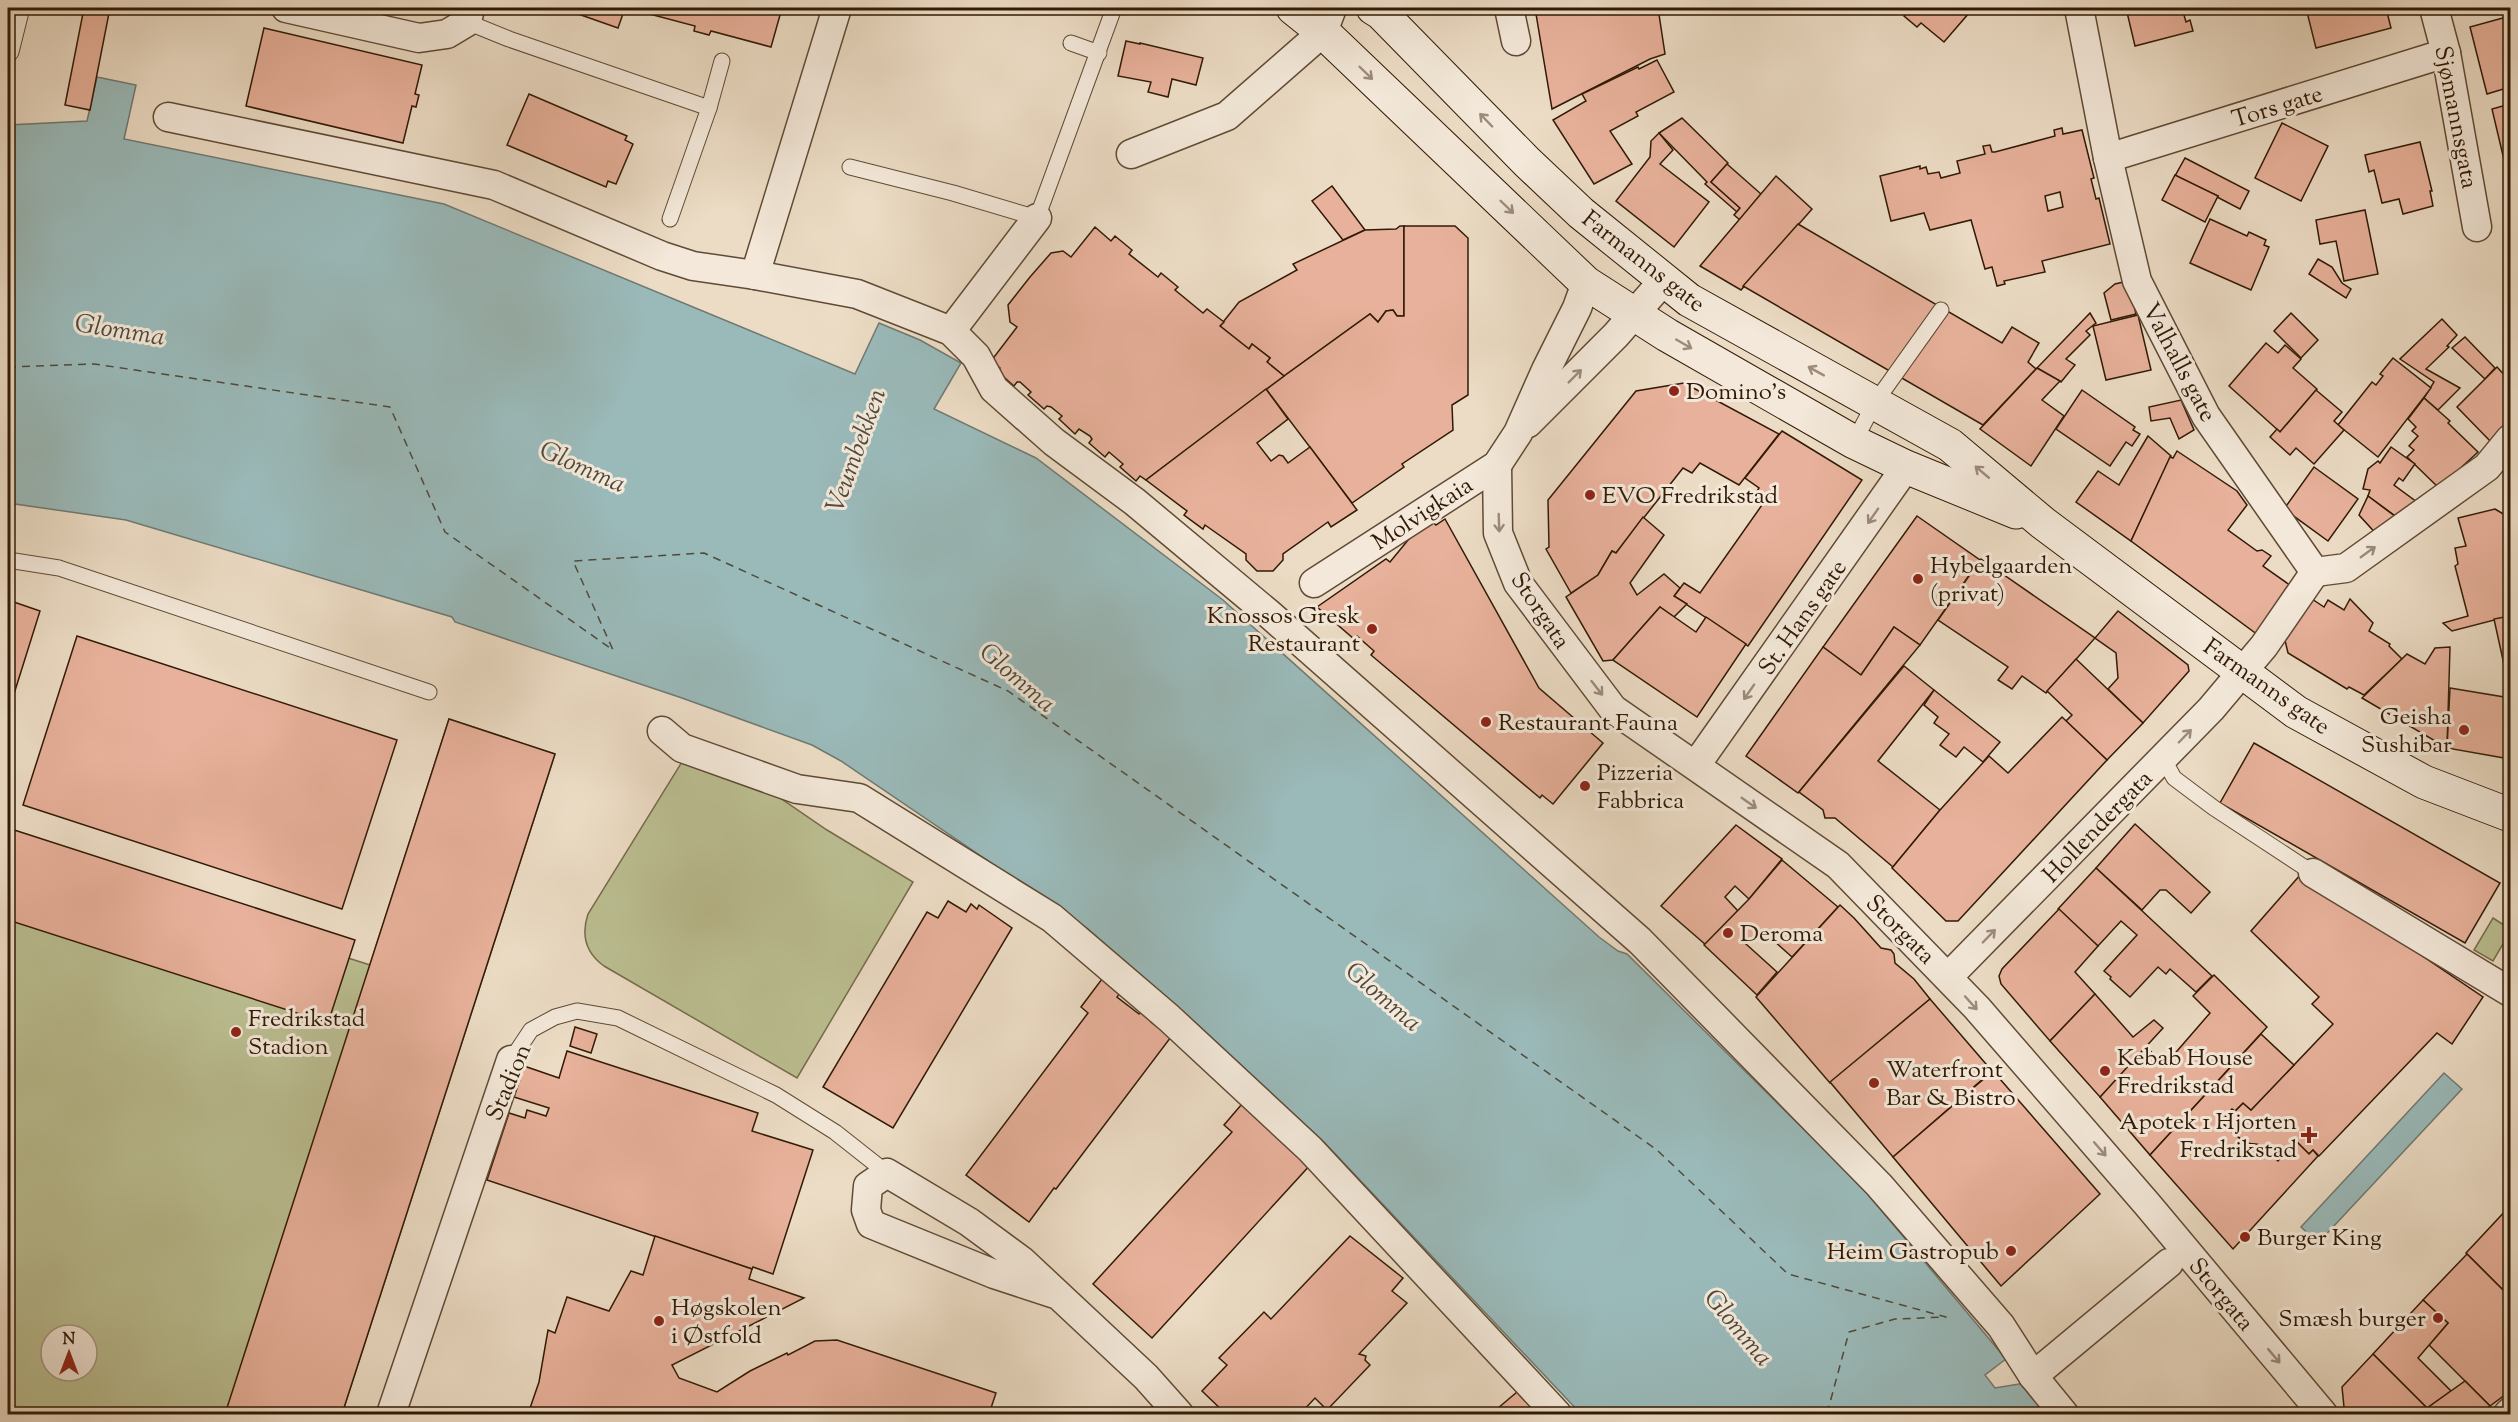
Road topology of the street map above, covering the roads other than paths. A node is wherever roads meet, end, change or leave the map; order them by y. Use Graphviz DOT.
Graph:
graph roads {
  1 [pos="22,8"];
  2 [pos="286,8"];
  3 [pos="837,8"];
  4 [pos="1114,8"];
  5 [pos="1293,8"];
  6 [pos="1373,8"];
  7 [pos="1509,8"];
  8 [pos="2079,8"];
  9 [pos="2434,8"];
  10 [pos="469,15"];
  11 [pos="1328,20"];
  12 [pos="1516,41"];
  13 [pos="1071,43"];
  14 [pos="1098,53"];
  15 [pos="2446,53"];
  16 [pos="8,56"];
  17 [pos="722,61"];
  18 [pos="709,108"];
  19 [pos="168,117"];
  20 [pos="1131,154"];
  21 [pos="2108,158"];
  22 [pos="850,167"];
  23 [pos="1037,218"];
  24 [pos="670,219"];
  25 [pos="2477,227"];
  26 [pos="754,275"];
  27 [pos="1663,281"];
  28 [pos="1587,283"];
  29 [pos="1941,310"];
  30 [pos="1633,314"];
  31 [pos="951,331"];
  32 [pos="1874,404"];
  33 [pos="1518,433"];
  34 [pos="2511,439"];
  35 [pos="1854,442"];
  36 [pos="1497,465"];
  37 [pos="1906,467"];
  38 [pos="2043,523"];
  39 [pos="8,560"];
  40 [pos="2315,572"];
  41 [pos="1314,583"];
  42 [pos="2245,672"];
  43 [pos="429,692"];
  44 [pos="662,731"];
  45 [pos="2163,759"];
  46 [pos="1696,765"];
  47 [pos="2511,815"];
  48 [pos="2313,873"];
  49 [pos="1948,977"];
  50 [pos="2510,989"];
  51 [pos="512,1060"];
  52 [pos="887,1173"];
  53 [pos="2169,1263"];
  54 [pos="1054,1294"];
  55 [pos="2033,1376"];
  56 [pos="391,1414"];
  57 [pos="1179,1414"];
  58 [pos="1557,1414"];
  59 [pos="2064,1414"];
  60 [pos="2323,1414"];
  1 -- 16 [label="lane"];
  2 -- 10 [label="street"];
  3 -- 26 [label="street"];
  4 -- 14 [label="lane"];
  5 -- 11 [label="street, Farmanns gate"];
  27 -- 6 [label="street, Farmanns gate, one-way"];
  7 -- 12 [label="street"];
  8 -- 21 [label="street, Valhalls gate"];
  9 -- 15 [label="street, Sjømannsgata"];
  10 -- 18 [label="lane"];
  11 -- 20 [label="street"];
  11 -- 28 [label="street, Farmanns gate, one-way"];
  13 -- 14 [label="lane"];
  14 -- 23 [label="lane"];
  15 -- 21 [label="street, Tors gate"];
  15 -- 25 [label="street, Sjømannsgata"];
  17 -- 18 [label="lane"];
  18 -- 24 [label="lane"];
  19 -- 26 [label="street"];
  21 -- 40 [label="street, Valhalls gate"];
  22 -- 23 [label="lane"];
  23 -- 31 [label="street"];
  26 -- 31 [label="street"];
  27 -- 30 [label="street, Molvigkaia"];
  32 -- 27 [label="street, Farmanns gate, one-way"];
  28 -- 30 [label="street, Farmanns gate"];
  28 -- 33 [label="street, Molvigkaia"];
  29 -- 32 [label="lane"];
  33 -- 30 [label="street, Molvigkaia, one-way"];
  30 -- 35 [label="street, Farmanns gate, one-way"];
  31 -- 55 [label="street"];
  32 -- 35 [label="lane"];
  38 -- 32 [label="street, Farmanns gate, one-way"];
  33 -- 36 [label="street, Molvigkaia"];
  40 -- 34 [label="street, one-way"];
  35 -- 37 [label="street, Farmanns gate"];
  36 -- 41 [label="street, Molvigkaia"];
  36 -- 46 [label="street, Storgata, one-way"];
  37 -- 38 [label="street, Farmanns gate"];
  37 -- 46 [label="street, St. Hans gate, one-way"];
  38 -- 42 [label="street, Farmanns gate"];
  39 -- 43 [label="lane"];
  40 -- 42 [label="street"];
  45 -- 42 [label="street, Hollendergata, one-way"];
  42 -- 47 [label="street, Farmanns gate"];
  44 -- 58 [label="street"];
  45 -- 48 [label="lane"];
  49 -- 45 [label="street, Hollendergata, one-way"];
  46 -- 49 [label="street, Storgata, one-way"];
  48 -- 50 [label="street"];
  49 -- 60 [label="street, Storgata, one-way"];
  51 -- 52 [label="lane, Stadion"];
  51 -- 56 [label="street, Stadion"];
  52 -- 54 [label="street"];
  52 -- 54 [label="street"];
  53 -- 55 [label="street"];
  54 -- 57 [label="street"];
  55 -- 59 [label="street"];
}
